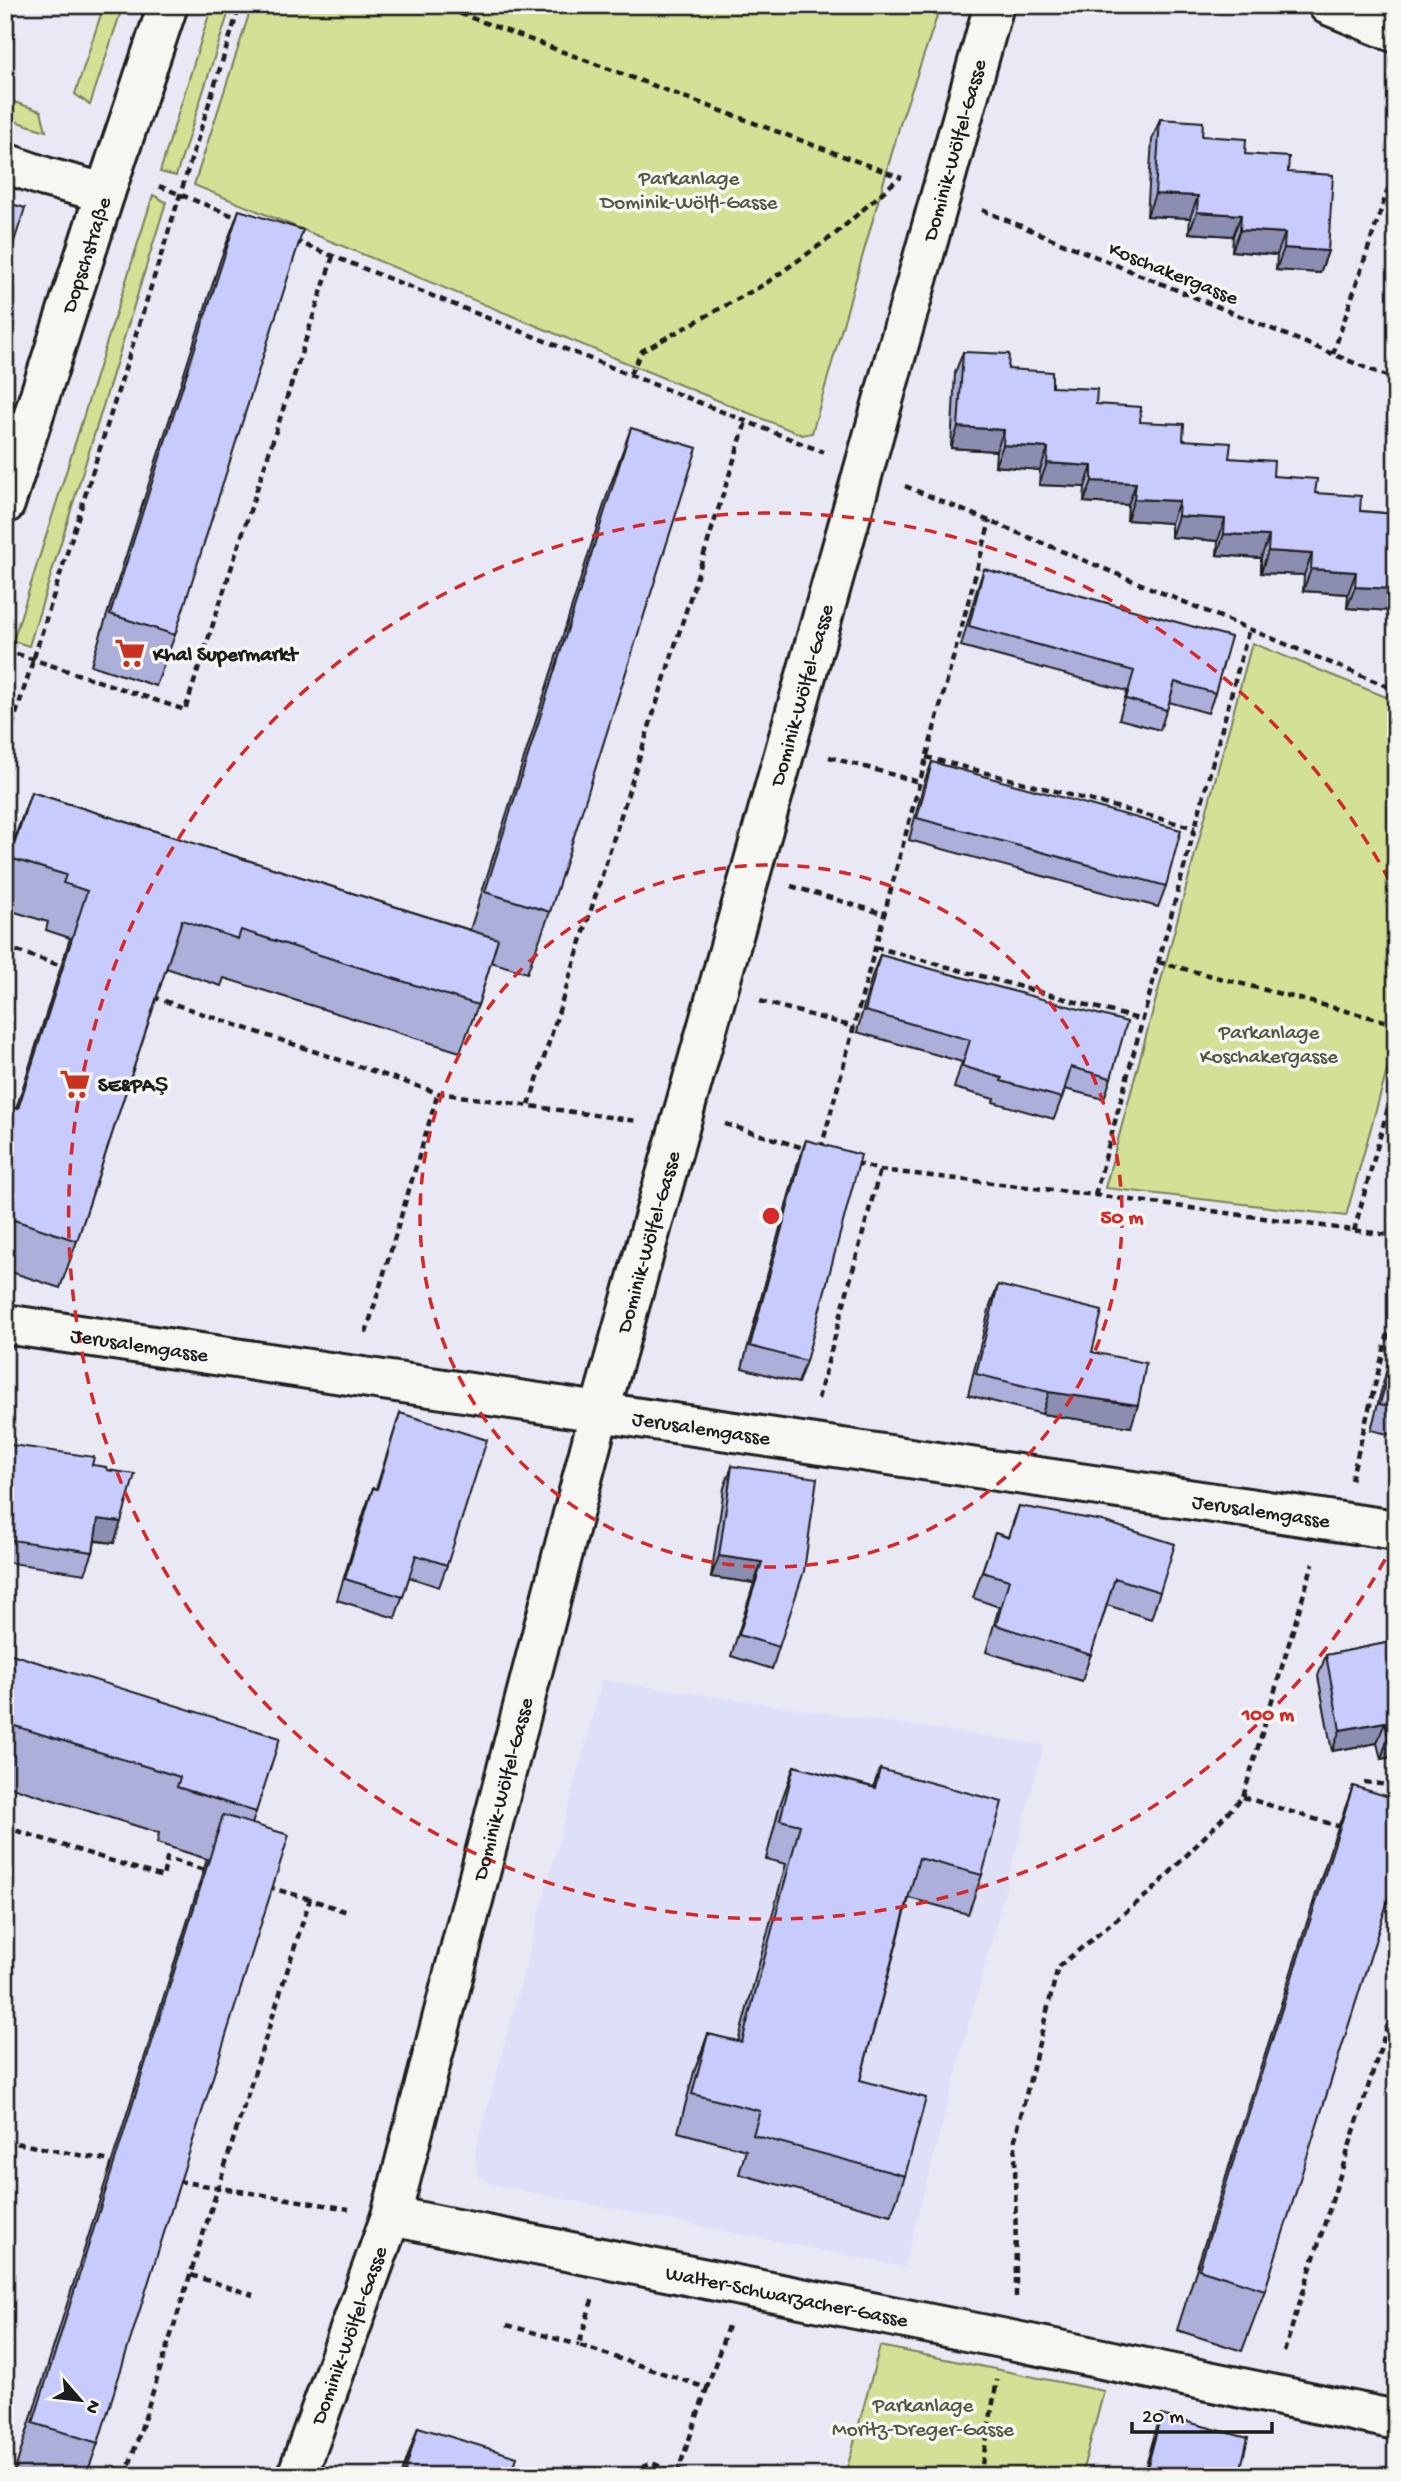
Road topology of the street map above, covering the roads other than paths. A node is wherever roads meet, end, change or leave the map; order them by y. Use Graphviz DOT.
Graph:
graph roads {
  1 [pos="168,5"];
  2 [pos="994,5"];
  3 [pos="1328,5"];
  4 [pos="1396,33"];
  5 [pos="5,163"];
  6 [pos="105,193"];
  7 [pos="5,505"];
  8 [pos="5,1324"];
  9 [pos="599,1413"];
  10 [pos="1396,1530"];
  11 [pos="391,2216"];
  12 [pos="1396,2420"];
  13 [pos="298,2476"];
  1 -- 6 [label="street, Dopschstraße"];
  2 -- 9 [label="street, Dominik-Wölfel-Gasse"];
  3 -- 4 [label="street"];
  5 -- 6 [label="street"];
  6 -- 7 [label="street, Dopschstraße"];
  8 -- 9 [label="street, Jerusalemgasse"];
  9 -- 10 [label="street, Jerusalemgasse"];
  9 -- 11 [label="street, Dominik-Wölfel-Gasse"];
  11 -- 12 [label="street, Walter-Schwarzacher-Gasse"];
  11 -- 13 [label="street, Dominik-Wölfel-Gasse"];
}
